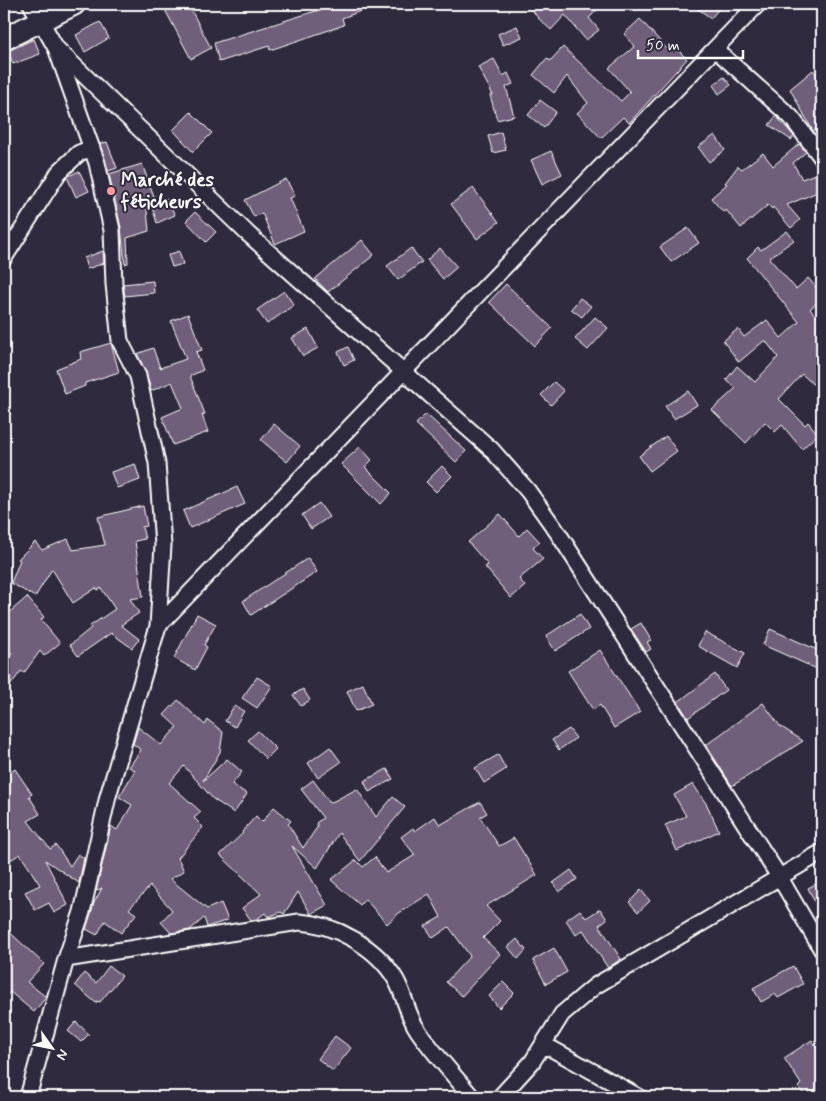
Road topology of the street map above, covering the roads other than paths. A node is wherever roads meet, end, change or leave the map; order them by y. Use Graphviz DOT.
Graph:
graph roads {
  1 [pos="74,4"];
  2 [pos="758,4"];
  3 [pos="35,13"];
  4 [pos="4,39"];
  5 [pos="56,48"];
  6 [pos="715,49"];
  7 [pos="92,148"];
  8 [pos="822,158"];
  9 [pos="4,258"];
  10 [pos="404,371"];
  11 [pos="158,626"];
  12 [pos="822,852"];
  13 [pos="780,878"];
  14 [pos="822,950"];
  15 [pos="66,959"];
  16 [pos="543,1044"];
  17 [pos="28,1097"];
  18 [pos="472,1097"];
  19 [pos="500,1097"];
  20 [pos="639,1097"];
  1 -- 3 [label="street"];
  2 -- 6 [label="street"];
  3 -- 4 [label="street"];
  3 -- 5 [label="street"];
  5 -- 7 [label="street"];
  5 -- 10 [label="street"];
  6 -- 8 [label="street"];
  6 -- 10 [label="street"];
  7 -- 9 [label="street"];
  7 -- 11 [label="street"];
  10 -- 11 [label="street"];
  10 -- 13 [label="street"];
  11 -- 15 [label="street"];
  12 -- 13 [label="street"];
  13 -- 14 [label="street"];
  13 -- 16 [label="street"];
  15 -- 17 [label="street"];
  15 -- 18 [label="street"];
  16 -- 19 [label="street"];
  16 -- 20 [label="street"];
}
